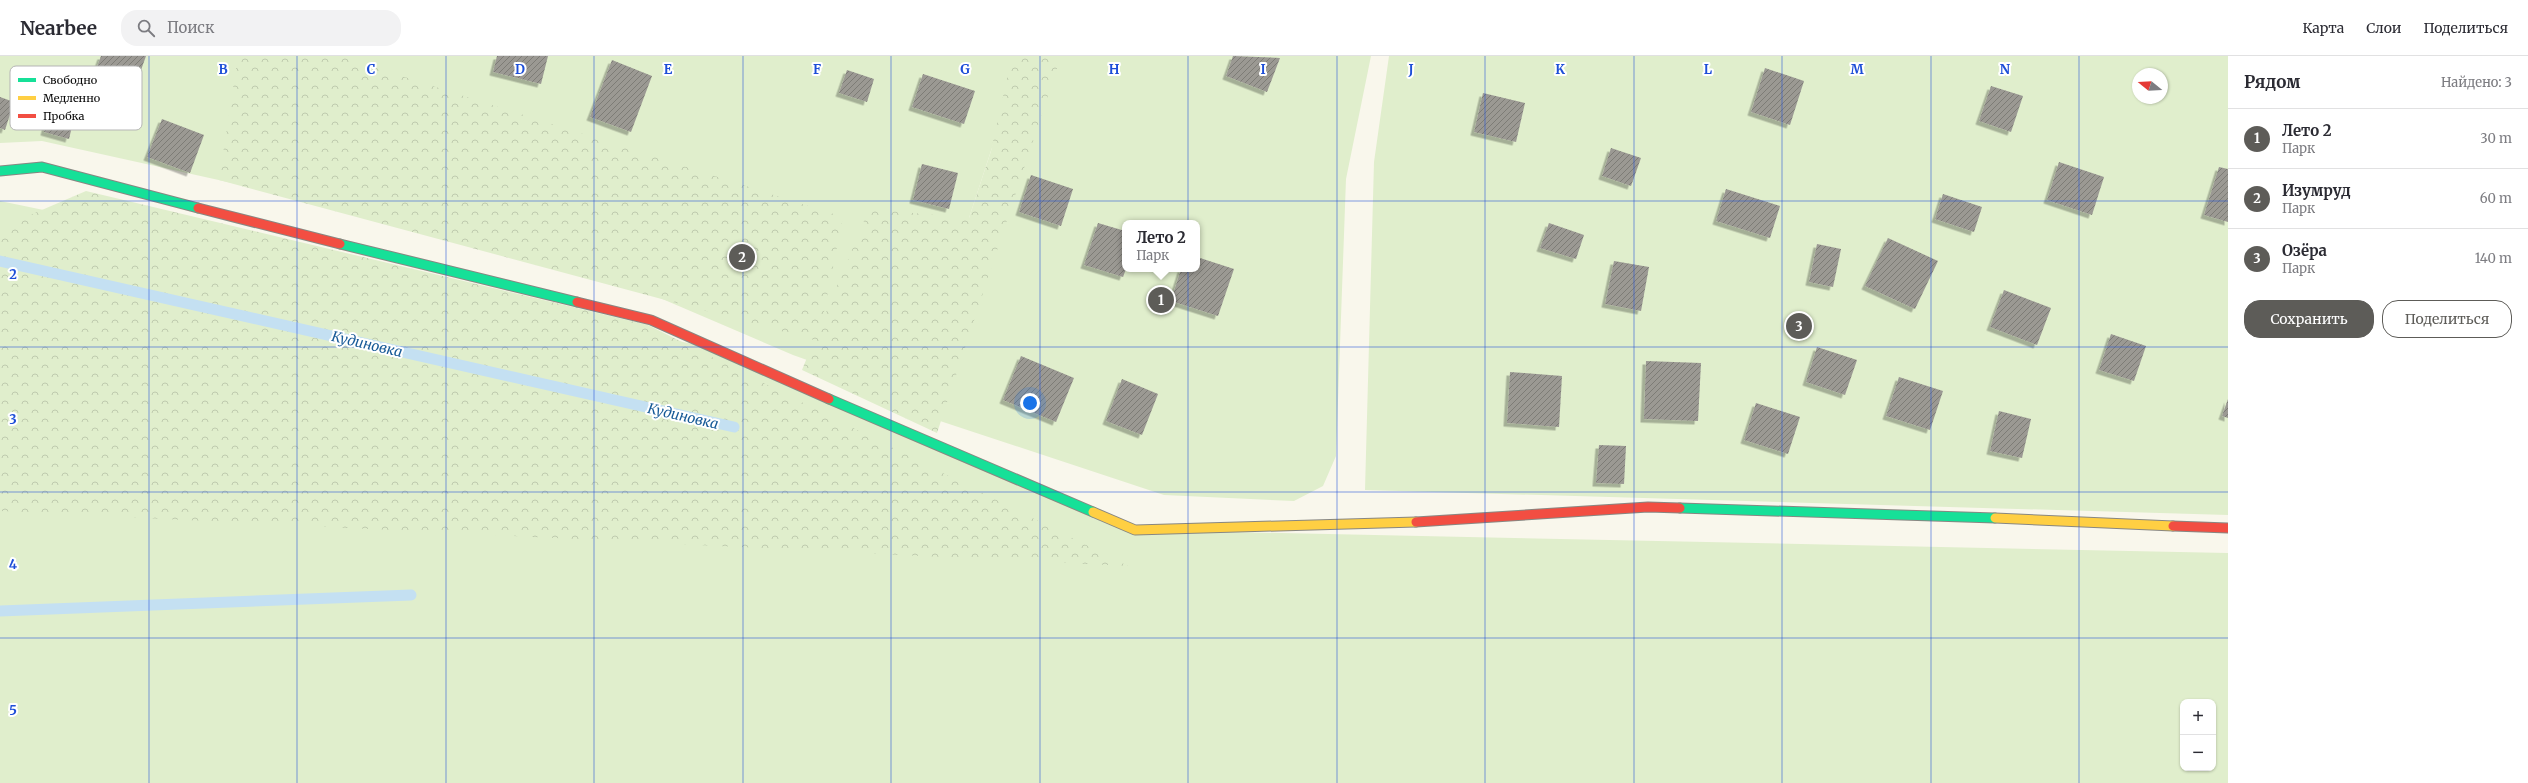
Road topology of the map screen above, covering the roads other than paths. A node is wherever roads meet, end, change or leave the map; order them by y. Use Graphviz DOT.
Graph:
graph roads {
  1 [pos="0,171"];
  2 [pos="2228,528"];
  1 -- 2 [label="street"];
}
